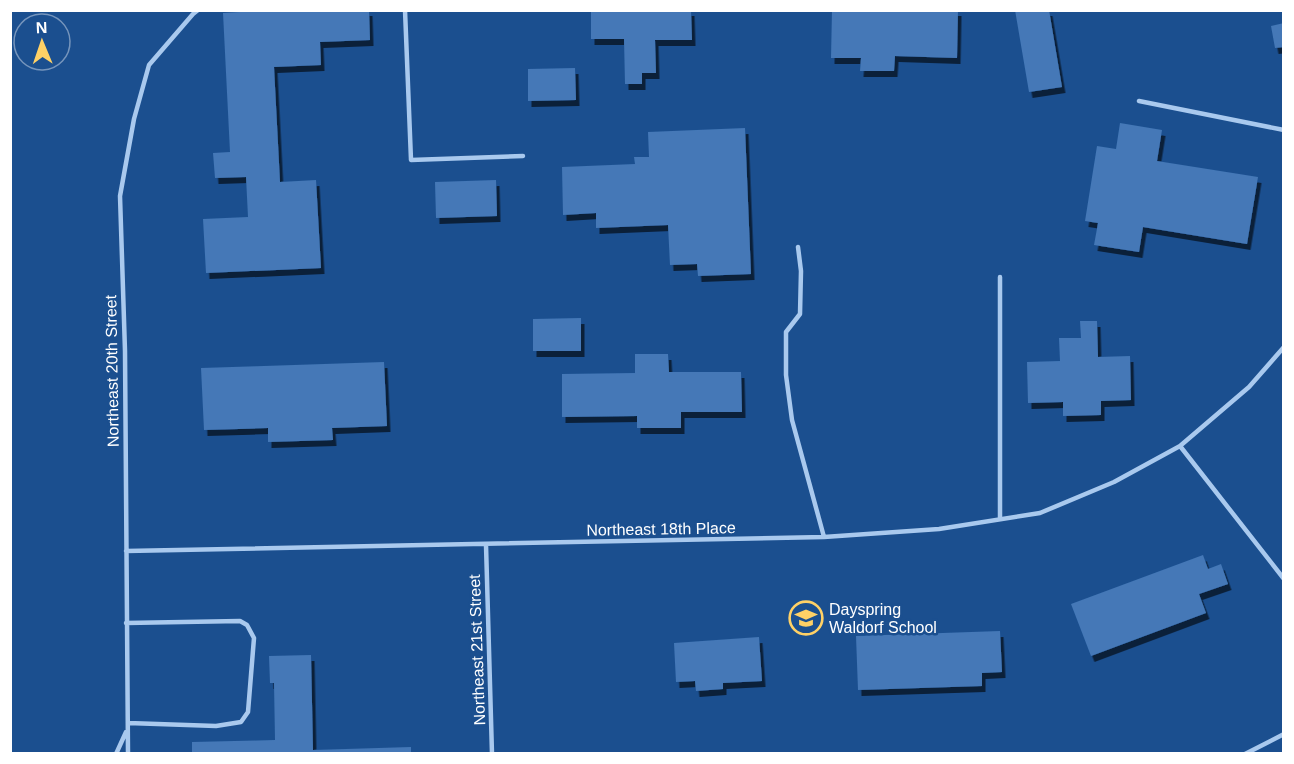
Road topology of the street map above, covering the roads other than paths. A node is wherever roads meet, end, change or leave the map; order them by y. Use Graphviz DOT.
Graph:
graph roads {
  1 [pos="198,10"];
  2 [pos="405,10"];
  3 [pos="1139,101"];
  4 [pos="1284,130"];
  5 [pos="523,156"];
  6 [pos="798,248"];
  7 [pos="1000,277"];
  8 [pos="1284,347"];
  9 [pos="1180,446"];
  10 [pos="1000,519"];
  11 [pos="824,537"];
  12 [pos="486,545"];
  13 [pos="126,550"];
  14 [pos="1284,579"];
  15 [pos="126,623"];
  16 [pos="128,723"];
  17 [pos="127,729"];
  18 [pos="1284,734"];
  19 [pos="116,753"];
  20 [pos="128,753"];
  21 [pos="492,753"];
  22 [pos="1245,753"];
  1 -- 13 [label="lane, Northeast 20th Street"];
  2 -- 5 [label="lane"];
  3 -- 4 [label="lane"];
  6 -- 11 [label="lane"];
  7 -- 10 [label="lane"];
  8 -- 9 [label="lane, Northeast 18th Place"];
  9 -- 10 [label="lane, Northeast 18th Place"];
  9 -- 14 [label="lane"];
  10 -- 11 [label="lane, Northeast 18th Place"];
  11 -- 12 [label="lane, Northeast 18th Place"];
  12 -- 13 [label="lane, Northeast 18th Place"];
  12 -- 21 [label="lane, Northeast 21st Street"];
  13 -- 15 [label="lane, Northeast 20th Street"];
  15 -- 16 [label="lane, Northeast 20th Street"];
  15 -- 16 [label="lane"];
  16 -- 17 [label="lane, Northeast 20th Street"];
  17 -- 19 [label="lane"];
  17 -- 20 [label="lane, Northeast 20th Street"];
  18 -- 22 [label="lane"];
}
